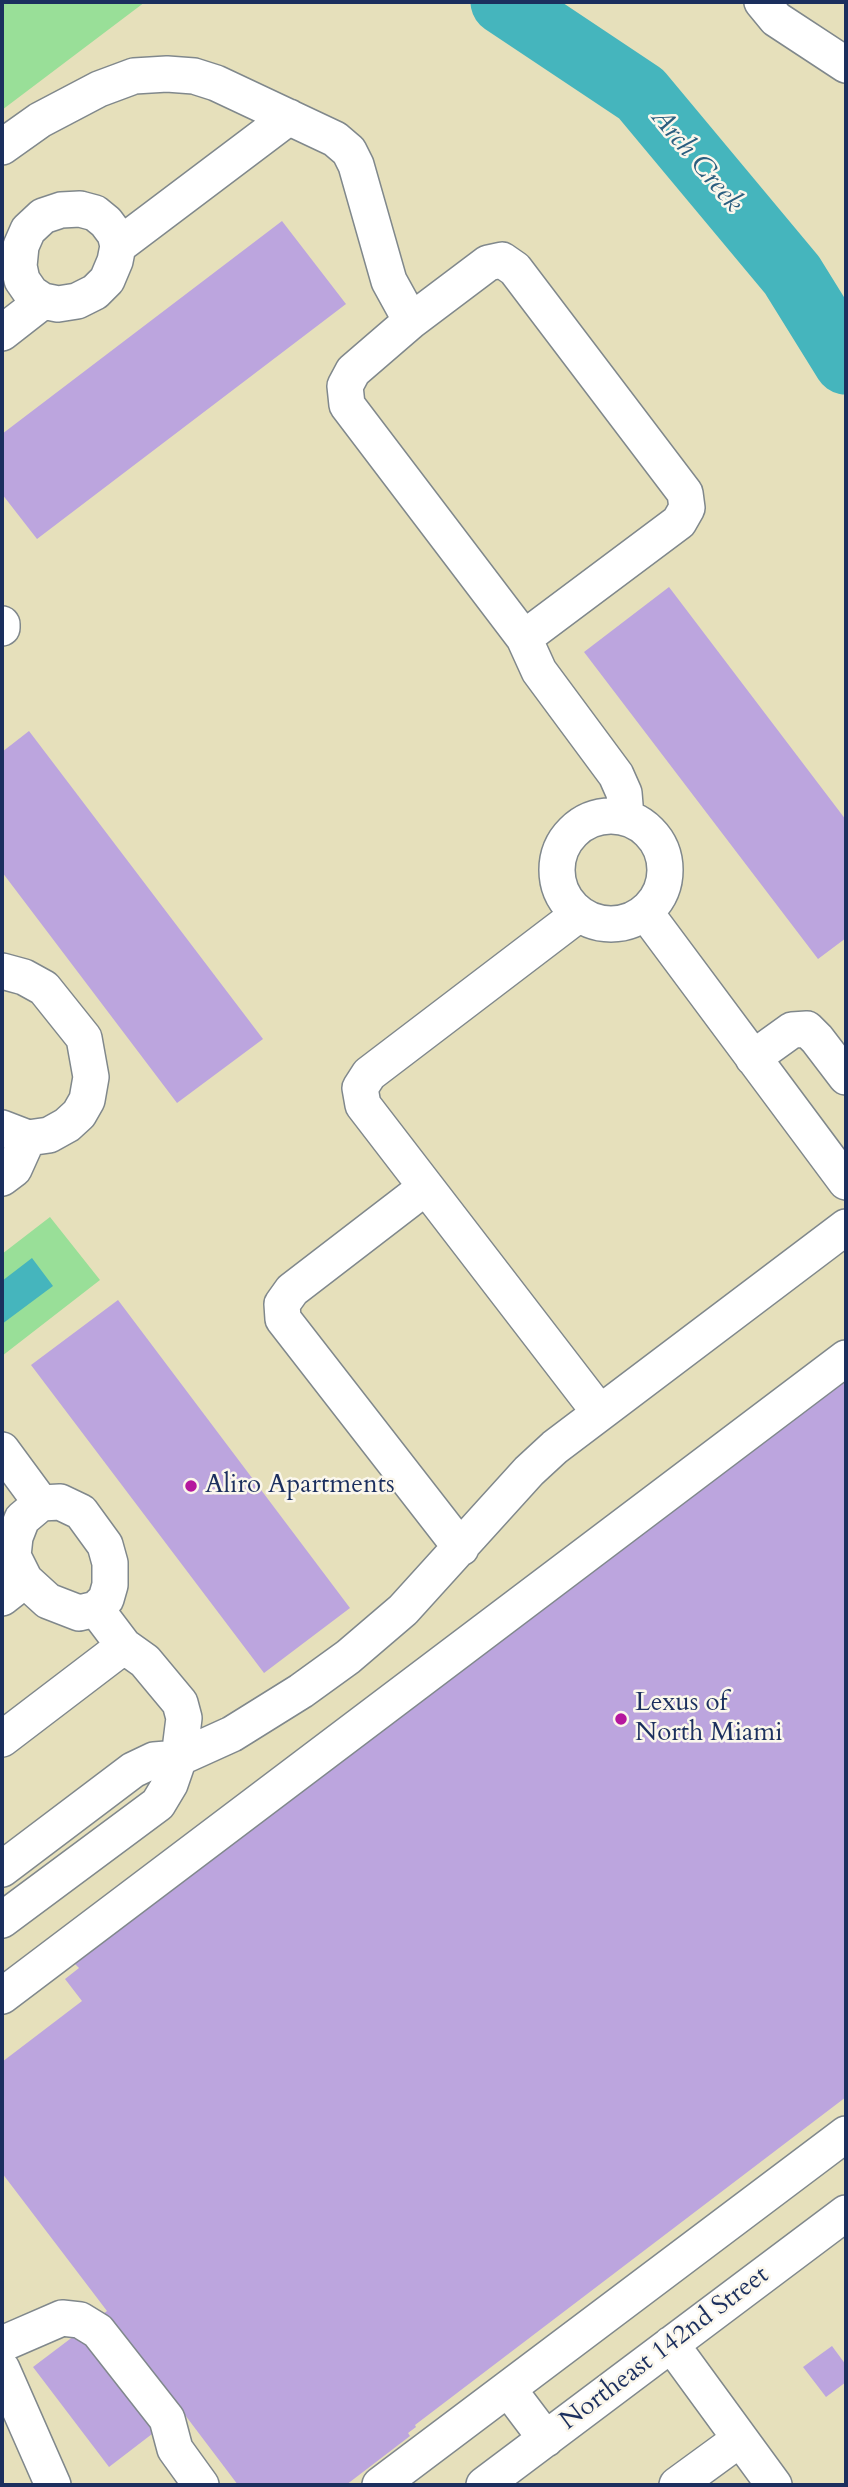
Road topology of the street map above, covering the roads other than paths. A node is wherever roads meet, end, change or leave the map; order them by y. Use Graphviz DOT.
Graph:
graph roads {
  1 [pos="762,2"];
  2 [pos="846,65"];
  3 [pos="289,117"];
  4 [pos="2,147"];
  5 [pos="118,246"];
  6 [pos="43,301"];
  7 [pos="411,321"];
  8 [pos="2,333"];
  9 [pos="524,638"];
  10 [pos="626,817"];
  11 [pos="645,912"];
  12 [pos="579,914"];
  13 [pos="2,971"];
  14 [pos="753,1058"];
  15 [pos="846,1077"];
  16 [pos="15,1133"];
  17 [pos="2,1178"];
  18 [pos="846,1182"];
  19 [pos="426,1187"];
  20 [pos="846,1227"];
  21 [pos="846,1358"];
  22 [pos="600,1413"];
  23 [pos="3,1455"];
  24 [pos="41,1503"];
  25 [pos="461,1548"];
  26 [pos="13,1589"];
  27 [pos="96,1609"];
  28 [pos="124,1646"];
  29 [pos="2,1739"];
  30 [pos="179,1758"];
  31 [pos="2,1869"];
  32 [pos="2,1920"];
  33 [pos="2,1996"];
  34 [pos="846,2134"];
  35 [pos="846,2213"];
  36 [pos="2,2344"];
  37 [pos="671,2344"];
  38 [pos="2,2369"];
  39 [pos="509,2390"];
  40 [pos="546,2439"];
  41 [pos="740,2439"];
  42 [pos="53,2485"];
  43 [pos="201,2485"];
  44 [pos="380,2485"];
  45 [pos="484,2485"];
  46 [pos="677,2485"];
  47 [pos="774,2485"];
  1 -- 2 [label="street"];
  3 -- 4 [label="street"];
  3 -- 5 [label="street"];
  3 -- 7 [label="street"];
  5 -- 6 [label="street"];
  5 -- 6 [label="street"];
  6 -- 8 [label="street"];
  7 -- 9 [label="street"];
  7 -- 9 [label="street"];
  9 -- 10 [label="street"];
  10 -- 11 [label="street"];
  10 -- 12 [label="street"];
  11 -- 12 [label="street"];
  11 -- 14 [label="street"];
  12 -- 19 [label="street"];
  13 -- 16 [label="street"];
  14 -- 15 [label="street"];
  14 -- 18 [label="street"];
  16 -- 17 [label="street"];
  19 -- 22 [label="street"];
  19 -- 25 [label="street"];
  20 -- 22 [label="street"];
  21 -- 33 [label="street"];
  22 -- 25 [label="street"];
  23 -- 24 [label="street"];
  24 -- 26 [label="street"];
  24 -- 27 [label="street"];
  25 -- 30 [label="street"];
  26 -- 27 [label="street"];
  27 -- 28 [label="street"];
  28 -- 29 [label="street"];
  28 -- 30 [label="street"];
  30 -- 31 [label="street"];
  30 -- 32 [label="street"];
  34 -- 39 [label="street"];
  35 -- 37 [label="street, Northeast 142nd Street"];
  36 -- 43 [label="street"];
  37 -- 40 [label="street, Northeast 142nd Street"];
  37 -- 41 [label="street"];
  38 -- 42 [label="street"];
  39 -- 40 [label="street"];
  39 -- 44 [label="street"];
  40 -- 45 [label="street, Northeast 142nd Street"];
  41 -- 46 [label="street"];
  41 -- 47 [label="street"];
}
